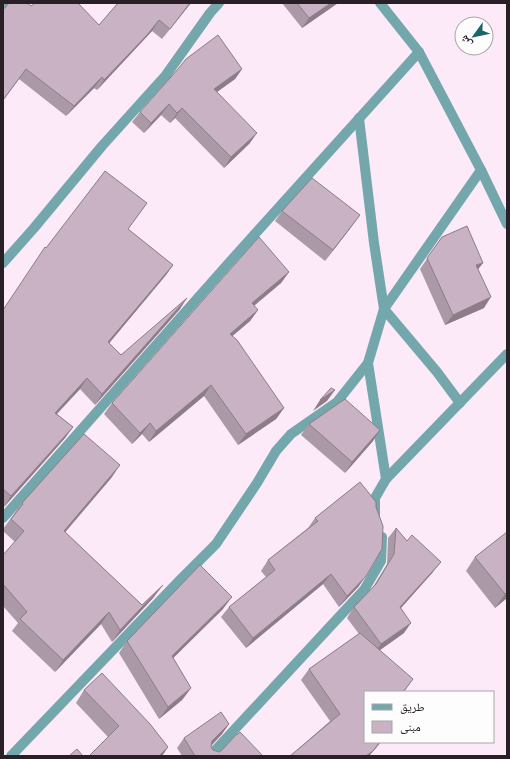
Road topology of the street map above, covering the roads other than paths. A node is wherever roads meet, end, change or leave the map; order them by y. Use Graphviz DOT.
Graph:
graph roads {
  1 [pos="6,3"];
  2 [pos="219,3"];
  3 [pos="380,3"];
  4 [pos="3,7"];
  5 [pos="419,52"];
  6 [pos="359,118"];
  7 [pos="481,170"];
  8 [pos="507,224"];
  9 [pos="3,263"];
  10 [pos="384,309"];
  11 [pos="507,354"];
  12 [pos="368,363"];
  13 [pos="460,403"];
  14 [pos="386,479"];
  15 [pos="3,518"];
  16 [pos="11,756"];
  17 [pos="210,756"];
  1 -- 4 [label="street"];
  2 -- 9 [label="street"];
  3 -- 5 [label="street"];
  5 -- 6 [label="street"];
  5 -- 7 [label="street"];
  6 -- 10 [label="street"];
  6 -- 15 [label="street"];
  7 -- 8 [label="street"];
  7 -- 10 [label="street"];
  10 -- 12 [label="street"];
  10 -- 13 [label="street"];
  11 -- 13 [label="street"];
  12 -- 14 [label="street"];
  12 -- 16 [label="street"];
  13 -- 14 [label="street"];
  14 -- 17 [label="street"];
}
